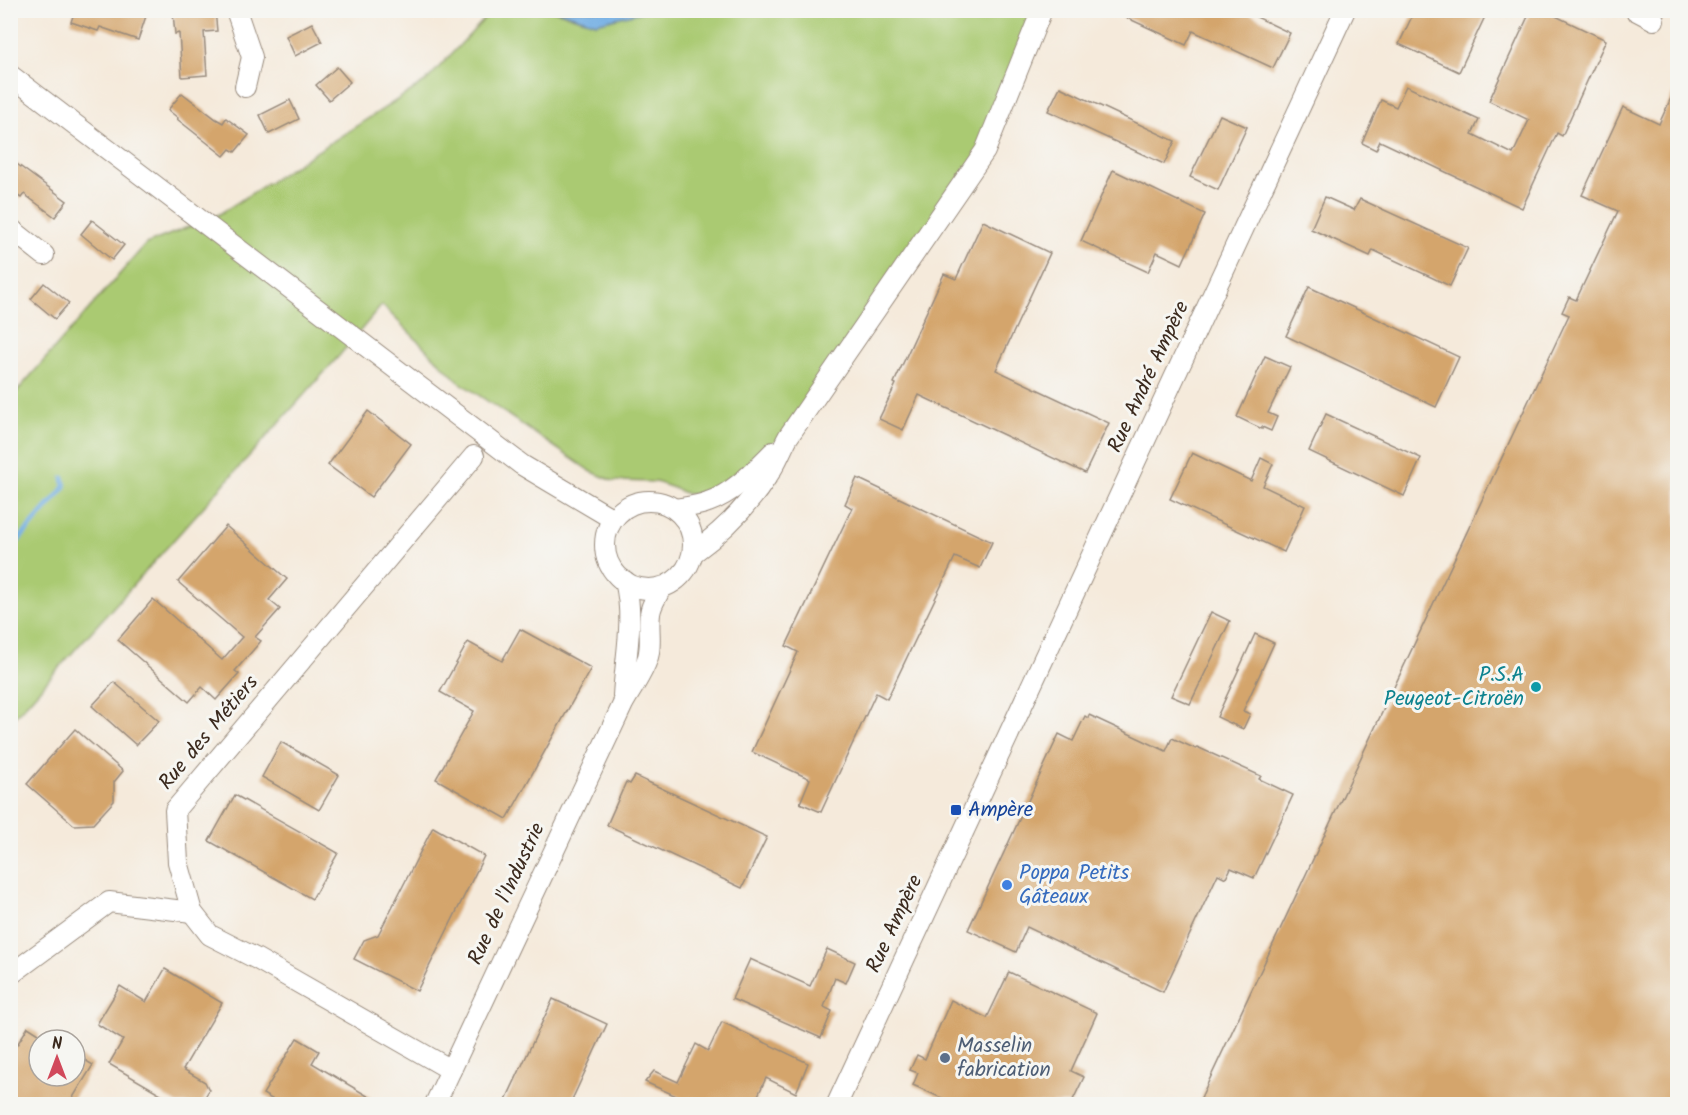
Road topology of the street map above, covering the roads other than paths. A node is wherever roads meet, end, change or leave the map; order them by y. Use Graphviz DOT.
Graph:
graph roads {
  1 [pos="236,10"];
  2 [pos="1042,10"];
  3 [pos="1345,10"];
  4 [pos="1635,10"];
  5 [pos="1654,20"];
  6 [pos="10,75"];
  7 [pos="245,87"];
  8 [pos="10,228"];
  9 [pos="44,255"];
  10 [pos="788,437"];
  11 [pos="474,456"];
  12 [pos="675,509"];
  13 [pos="613,519"];
  14 [pos="693,553"];
  15 [pos="625,582"];
  16 [pos="660,588"];
  17 [pos="623,704"];
  18 [pos="996,763"];
  19 [pos="192,912"];
  20 [pos="10,975"];
  21 [pos="451,1070"];
  22 [pos="435,1104"];
  23 [pos="837,1104"];
  1 -- 7 [label="street"];
  2 -- 10 [label="street"];
  3 -- 18 [label="street, Rue André Ampère"];
  4 -- 5 [label="street"];
  6 -- 13 [label="street"];
  8 -- 9 [label="street"];
  10 -- 12 [label="street"];
  10 -- 14 [label="street"];
  11 -- 19 [label="street, Rue des Métiers"];
  12 -- 13 [label="street"];
  12 -- 14 [label="street"];
  13 -- 15 [label="street"];
  14 -- 16 [label="street"];
  15 -- 16 [label="street"];
  15 -- 17 [label="street, Rue de l'Industrie"];
  16 -- 17 [label="street, Rue de l'Industrie"];
  17 -- 21 [label="street, Rue de l'Industrie"];
  18 -- 23 [label="street, Rue Ampère"];
  19 -- 20 [label="street"];
  19 -- 21 [label="street, Rue des Métiers"];
  21 -- 22 [label="street, Rue de l'Industrie"];
}
